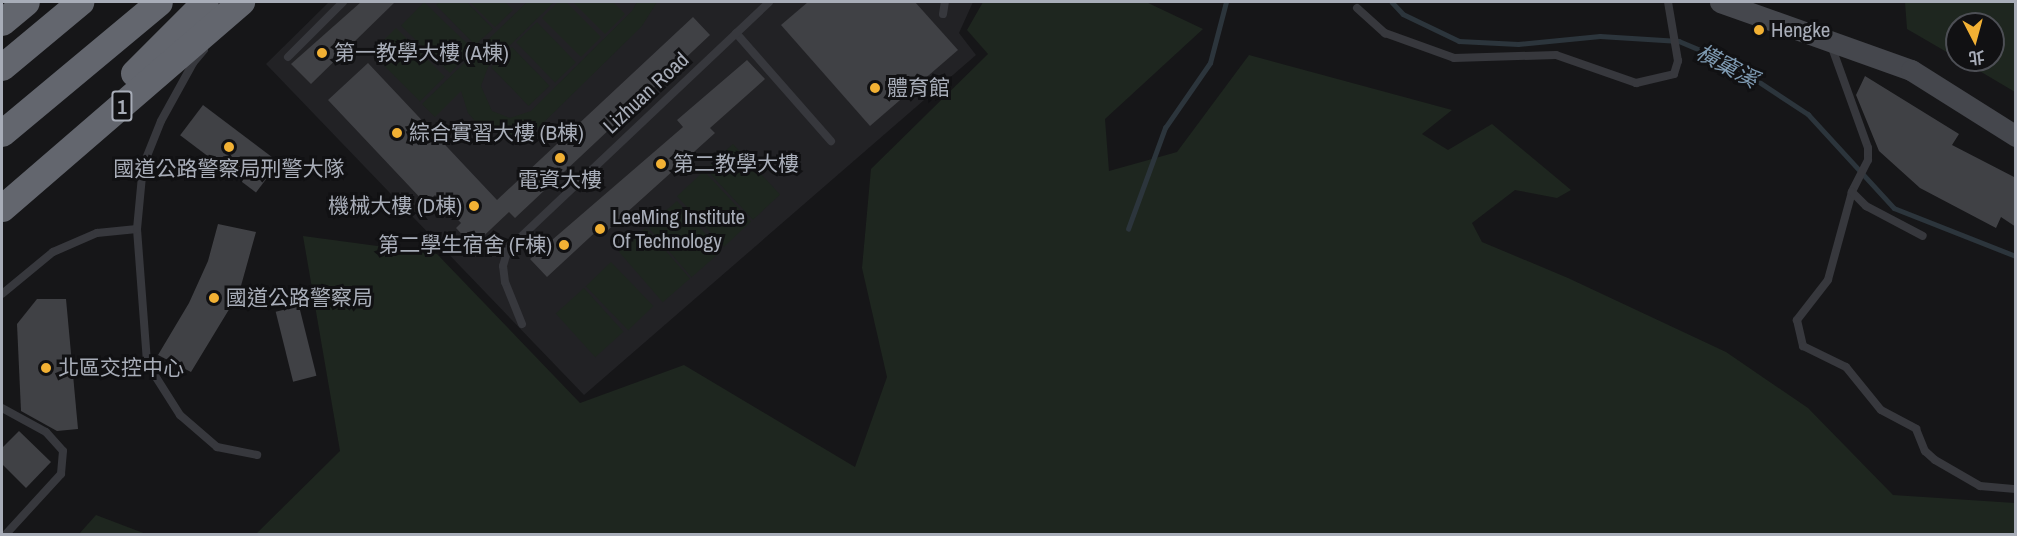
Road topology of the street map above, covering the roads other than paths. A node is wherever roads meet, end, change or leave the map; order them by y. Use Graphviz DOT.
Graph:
graph roads {
  1 [pos="26,2"];
  2 [pos="80,2"];
  3 [pos="159,2"];
  4 [pos="205,2"];
  5 [pos="241,2"];
  6 [pos="249,2"];
  7 [pos="343,2"];
  8 [pos="769,2"];
  9 [pos="945,2"];
  10 [pos="1668,2"];
  11 [pos="1720,2"];
  12 [pos="1356,8"];
  13 [pos="943,14"];
  14 [pos="2,21"];
  15 [pos="736,33"];
  16 [pos="1828,38"];
  17 [pos="288,57"];
  18 [pos="2,67"];
  19 [pos="2,133"];
  20 [pos="2016,136"];
  21 [pos="831,141"];
  22 [pos="1851,192"];
  23 [pos="2,207"];
  24 [pos="137,229"];
  25 [pos="1923,236"];
  26 [pos="2,294"];
  27 [pos="522,324"];
  28 [pos="2,408"];
  29 [pos="256,455"];
  30 [pos="2016,489"];
  31 [pos="6,534"];
  1 -- 14 [label="highway"];
  2 -- 18 [label="highway"];
  3 -- 19 [label="highway"];
  4 -- 23 [label="highway"];
  5 -- 23 [label="highway, 1"];
  6 -- 24 [label="lane"];
  7 -- 17 [label="lane"];
  8 -- 15 [label="lane, Lizhuan Road"];
  9 -- 13 [label="lane"];
  10 -- 12 [label="lane"];
  11 -- 16 [label="main road"];
  15 -- 21 [label="lane"];
  15 -- 27 [label="lane, Lizhuan Road"];
  16 -- 20 [label="main road"];
  16 -- 22 [label="lane"];
  22 -- 25 [label="lane"];
  22 -- 30 [label="lane"];
  24 -- 26 [label="lane"];
  24 -- 29 [label="lane"];
  28 -- 31 [label="lane"];
}
